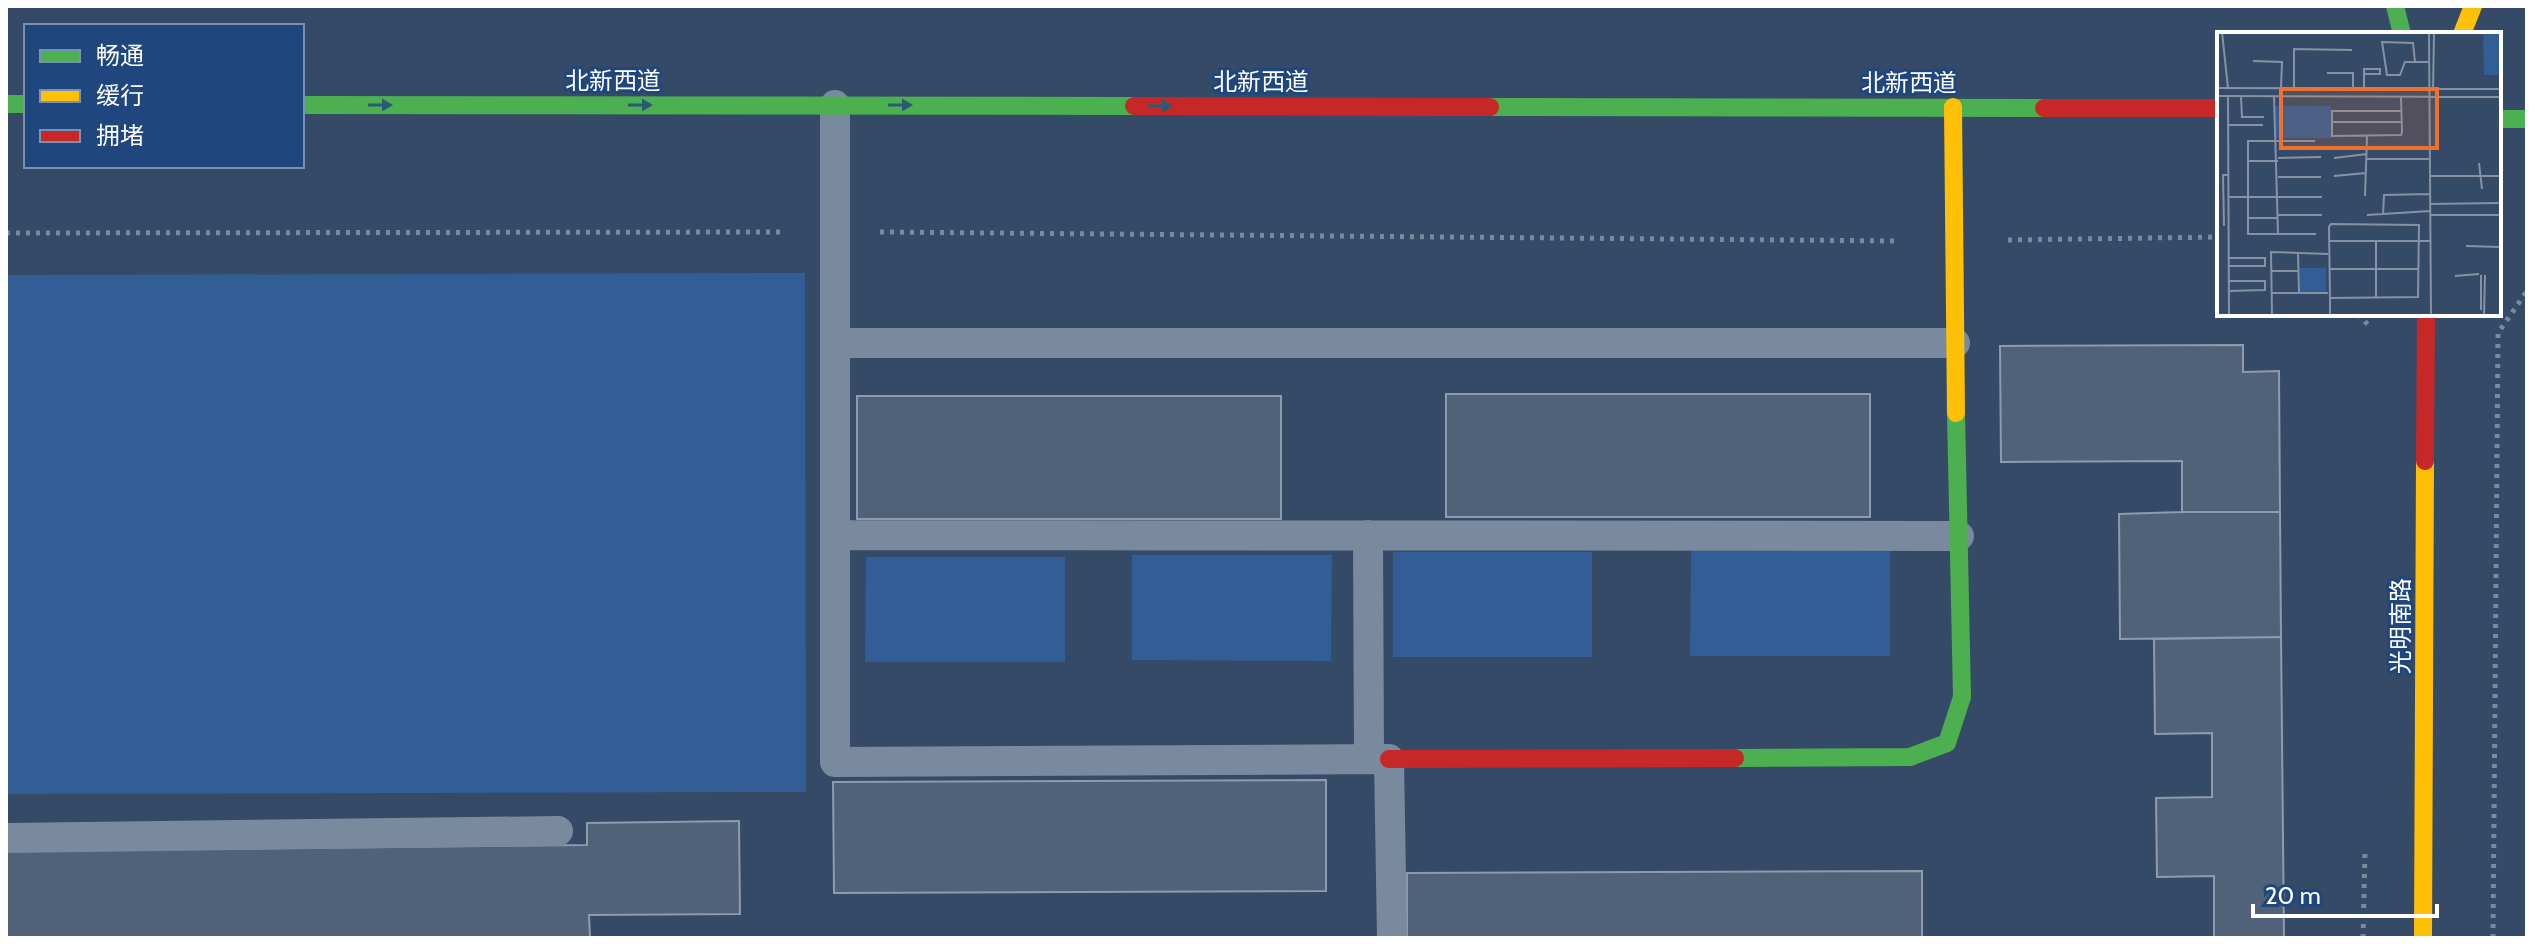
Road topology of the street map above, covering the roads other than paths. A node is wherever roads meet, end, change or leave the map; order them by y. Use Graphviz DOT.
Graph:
graph roads {
  1 [pos="2395,6"];
  2 [pos="2473,6"];
  3 [pos="2402,32"];
  4 [pos="2463,32"];
  5 [pos="304,105"];
  6 [pos="835,105"];
  7 [pos="1953,107"];
  8 [pos="2217,108"];
  9 [pos="2501,119"];
  10 [pos="2527,119"];
  11 [pos="2426,316"];
  12 [pos="835,343"];
  13 [pos="1955,343"];
  14 [pos="835,535"];
  15 [pos="1368,535"];
  16 [pos="1959,536"];
  17 [pos="1379,759"];
  18 [pos="558,831"];
  19 [pos="6,838"];
  20 [pos="1392,938"];
  21 [pos="2423,938"];
  1 -- 3 [label="main road"];
  2 -- 4 [label="main road"];
  5 -- 6 [label="main road, 北新西道, one-way"];
  6 -- 7 [label="main road, 北新西道, one-way"];
  6 -- 12 [label="lane"];
  7 -- 8 [label="main road, 北新西道"];
  7 -- 13 [label="main road"];
  9 -- 10 [label="main road"];
  11 -- 21 [label="main road, 光明南路"];
  12 -- 13 [label="lane"];
  12 -- 14 [label="lane"];
  13 -- 16 [label="main road"];
  14 -- 15 [label="lane"];
  14 -- 17 [label="lane"];
  15 -- 16 [label="lane"];
  15 -- 17 [label="lane"];
  16 -- 17 [label="main road"];
  17 -- 20 [label="lane"];
  18 -- 19 [label="lane"];
}
